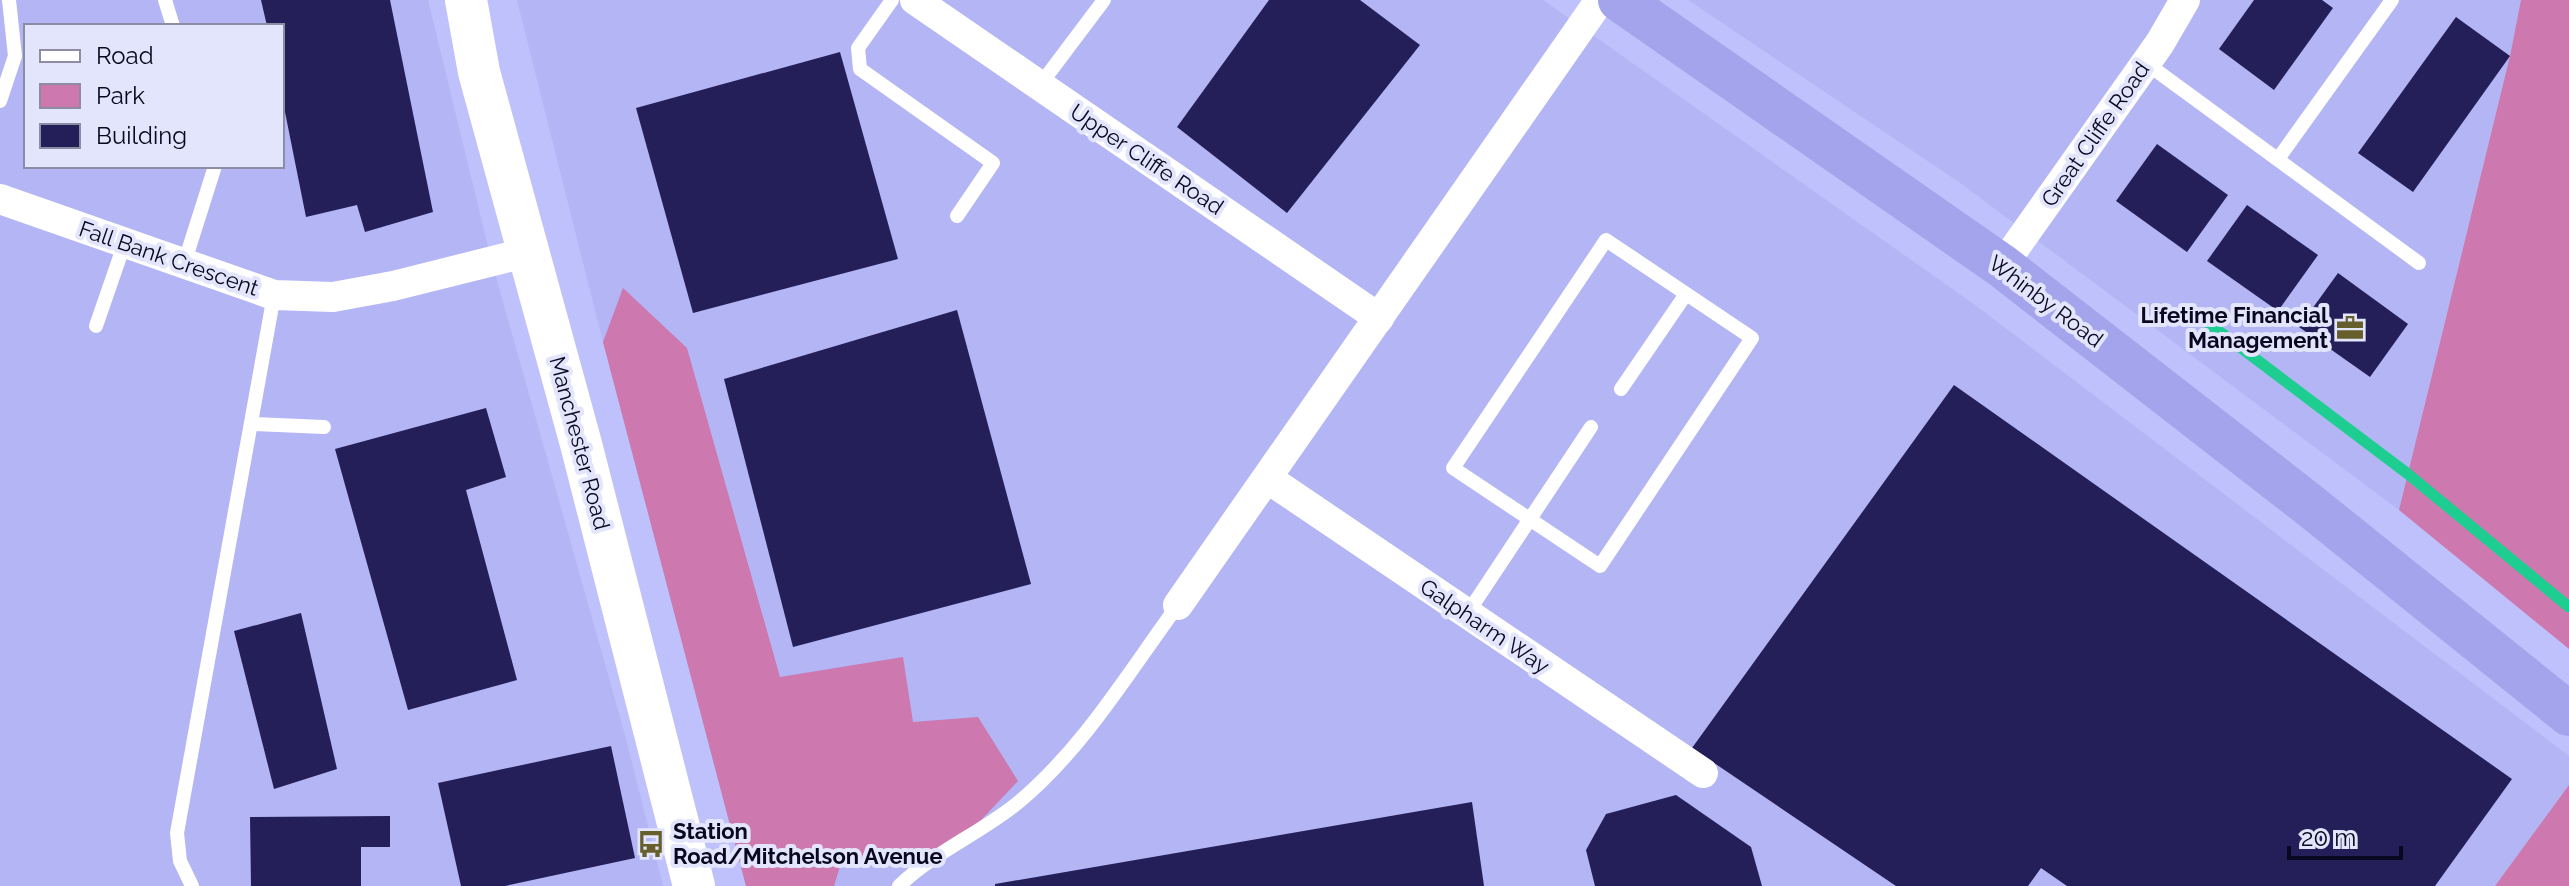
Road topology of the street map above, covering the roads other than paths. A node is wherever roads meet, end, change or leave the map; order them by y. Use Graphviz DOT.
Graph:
graph roads {
  1 [pos="9,0"];
  2 [pos="165,0"];
  3 [pos="466,0"];
  4 [pos="892,0"];
  5 [pos="915,0"];
  6 [pos="1104,0"];
  7 [pos="1600,0"];
  8 [pos="1620,0"];
  9 [pos="2185,0"];
  10 [pos="2392,0"];
  11 [pos="172,24"];
  12 [pos="2146,63"];
  13 [pos="1040,85"];
  14 [pos="0,101"];
  15 [pos="2278,159"];
  16 [pos="214,168"];
  17 [pos="0,199"];
  18 [pos="957,216"];
  19 [pos="125,242"];
  20 [pos="529,252"];
  21 [pos="2419,263"];
  22 [pos="184,264"];
  23 [pos="2002,266"];
  24 [pos="1686,294"];
  25 [pos="274,295"];
  26 [pos="1379,318"];
  27 [pos="96,326"];
  28 [pos="1621,389"];
  29 [pos="252,424"];
  30 [pos="324,427"];
  31 [pos="1591,427"];
  32 [pos="1267,478"];
  33 [pos="1531,519"];
  34 [pos="1178,605"];
  35 [pos="1467,614"];
  36 [pos="2569,714"];
  37 [pos="1703,773"];
  38 [pos="192,886"];
  39 [pos="694,886"];
  40 [pos="899,886"];
  1 -- 14 [label="lane"];
  2 -- 11 [label="lane"];
  3 -- 20 [label="main road, Manchester Road"];
  4 -- 18 [label="lane"];
  5 -- 13 [label="street, Upper Cliffe Road"];
  6 -- 13 [label="lane"];
  7 -- 26 [label="street"];
  8 -- 23 [label="highway, Whinby Road"];
  9 -- 12 [label="street, Great Cliffe Road"];
  10 -- 15 [label="lane"];
  12 -- 15 [label="lane"];
  12 -- 23 [label="street, Great Cliffe Road"];
  13 -- 26 [label="street, Upper Cliffe Road"];
  15 -- 21 [label="lane"];
  16 -- 22 [label="lane"];
  17 -- 19 [label="street, Fall Bank Crescent"];
  19 -- 22 [label="street, Fall Bank Crescent"];
  19 -- 27 [label="lane"];
  20 -- 25 [label="street, Fall Bank Crescent"];
  20 -- 39 [label="main road, Manchester Road"];
  22 -- 25 [label="street, Fall Bank Crescent"];
  23 -- 36 [label="highway, Whinby Road"];
  24 -- 28 [label="lane"];
  24 -- 33 [label="lane"];
  24 -- 33 [label="lane"];
  25 -- 29 [label="lane"];
  26 -- 32 [label="street"];
  29 -- 30 [label="lane"];
  29 -- 38 [label="lane"];
  31 -- 33 [label="lane"];
  32 -- 34 [label="street"];
  32 -- 35 [label="street, Galpharm Way"];
  33 -- 35 [label="lane"];
  34 -- 40 [label="lane"];
  35 -- 37 [label="street, Galpharm Way"];
}
